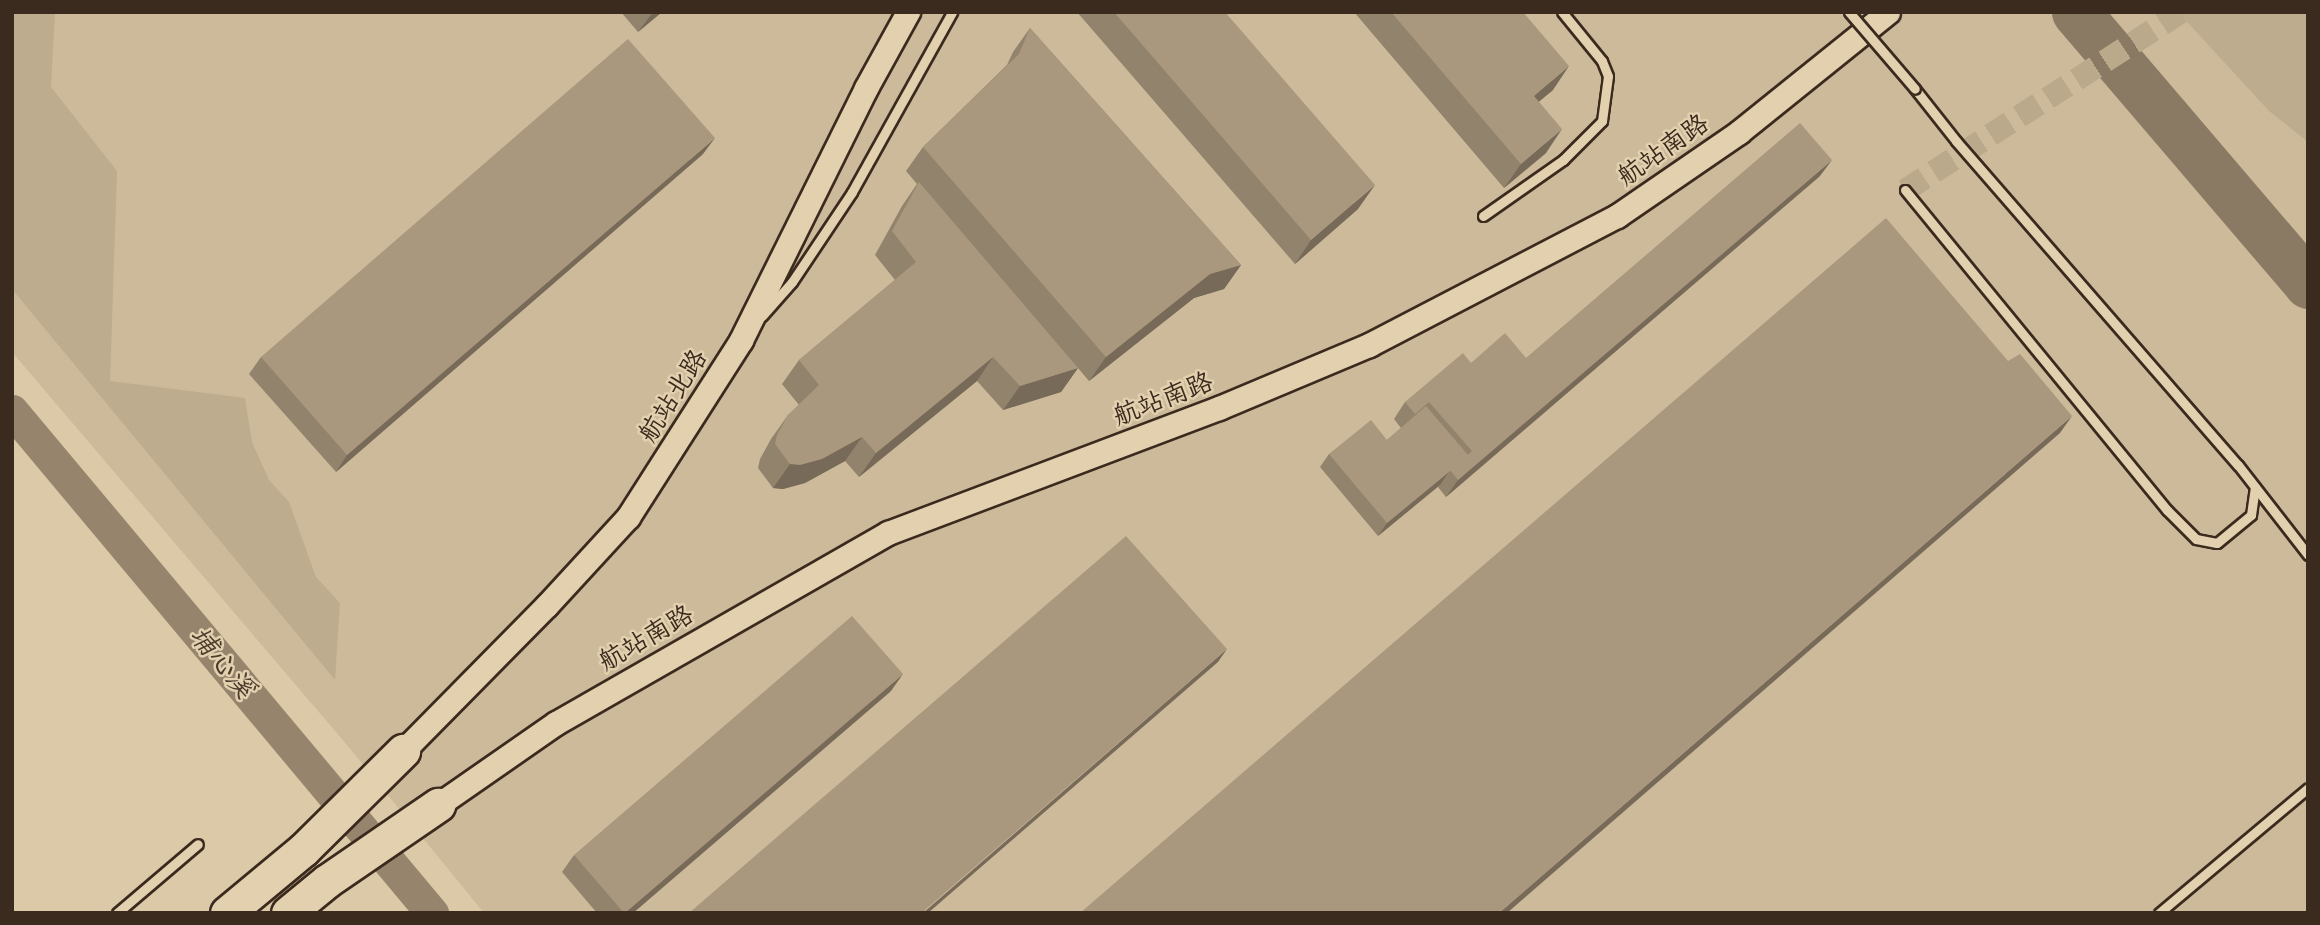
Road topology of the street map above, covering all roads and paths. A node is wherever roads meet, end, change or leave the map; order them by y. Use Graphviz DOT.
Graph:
graph roads {
  1 [pos="908,12"];
  2 [pos="952,12"];
  3 [pos="1562,12"];
  4 [pos="1849,12"];
  5 [pos="1888,12"];
  6 [pos="1905,190"];
  7 [pos="1483,216"];
  8 [pos="741,340"];
  9 [pos="2255,487"];
  10 [pos="2308,555"];
  11 [pos="403,751"];
  12 [pos="2308,788"];
  13 [pos="438,805"];
  14 [pos="198,844"];
  15 [pos="117,913"];
  16 [pos="227,913"];
  17 [pos="288,913"];
  18 [pos="2159,913"];
  1 -- 8 [label="street, 航站北路"];
  2 -- 8 [label="lane"];
  3 -- 7 [label="lane"];
  4 -- 9 [label="lane, bridge"];
  5 -- 13 [label="street, 航站南路"];
  6 -- 9 [label="lane"];
  8 -- 11 [label="street, 航站北路"];
  9 -- 10 [label="lane"];
  11 -- 16 [label="highway"];
  12 -- 18 [label="lane"];
  13 -- 17 [label="highway"];
  14 -- 15 [label="lane"];
}
